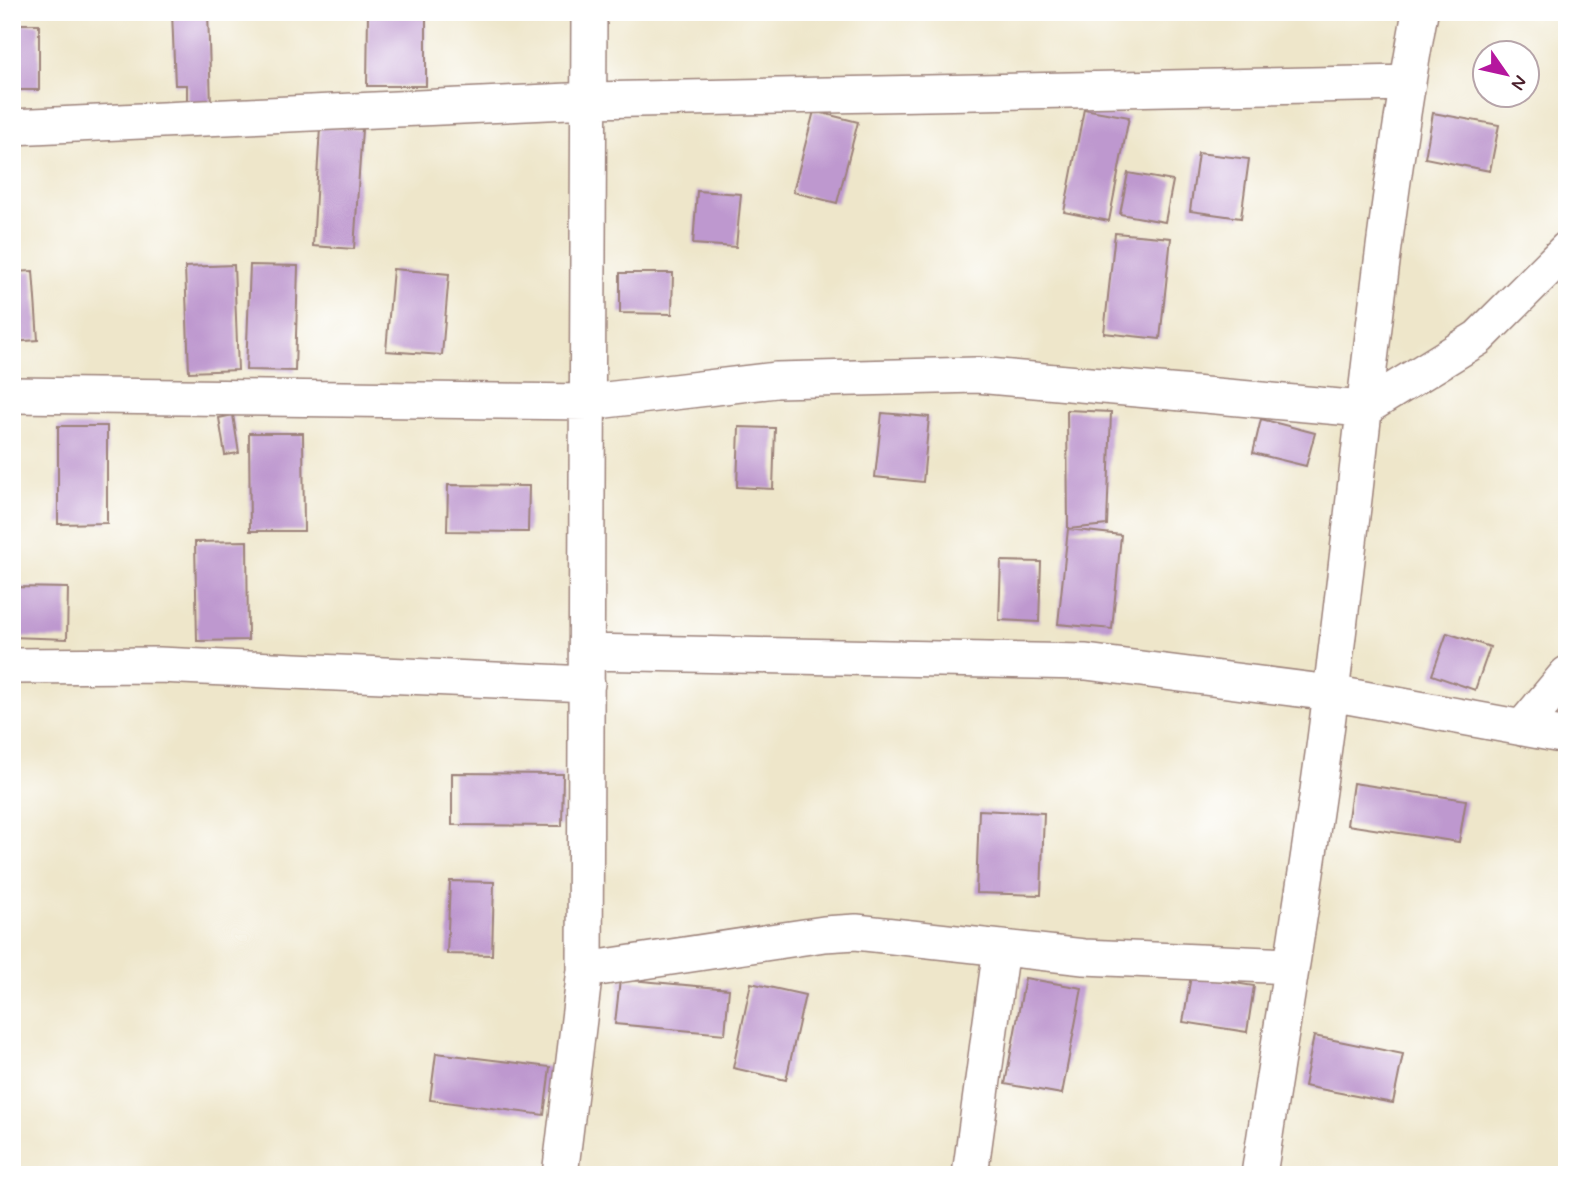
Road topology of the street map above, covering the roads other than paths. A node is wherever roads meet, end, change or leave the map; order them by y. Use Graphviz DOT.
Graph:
graph roads {
  1 [pos="589,12"];
  2 [pos="1420,12"];
  3 [pos="1407,83"];
  4 [pos="590,100"];
  5 [pos="12,127"];
  6 [pos="1567,249"];
  7 [pos="12,395"];
  8 [pos="589,402"];
  9 [pos="1363,410"];
  10 [pos="12,666"];
  11 [pos="587,668"];
  12 [pos="1567,674"];
  13 [pos="1331,693"];
  14 [pos="1522,728"];
  15 [pos="1567,736"];
  16 [pos="1001,948"];
  17 [pos="1290,966"];
  18 [pos="585,970"];
  19 [pos="560,1175"];
  20 [pos="970,1175"];
  21 [pos="1259,1175"];
  1 -- 4 [label="street"];
  2 -- 3 [label="street"];
  3 -- 4 [label="street"];
  3 -- 9 [label="street"];
  4 -- 5 [label="street"];
  4 -- 8 [label="street"];
  6 -- 9 [label="street"];
  7 -- 8 [label="street"];
  8 -- 9 [label="street"];
  8 -- 11 [label="street"];
  9 -- 13 [label="street"];
  10 -- 11 [label="street"];
  11 -- 13 [label="street"];
  11 -- 18 [label="street"];
  12 -- 14 [label="street"];
  13 -- 14 [label="street"];
  13 -- 17 [label="street"];
  14 -- 15 [label="street"];
  16 -- 17 [label="street"];
  16 -- 18 [label="street"];
  16 -- 20 [label="street"];
  17 -- 21 [label="street"];
  18 -- 19 [label="street"];
}
